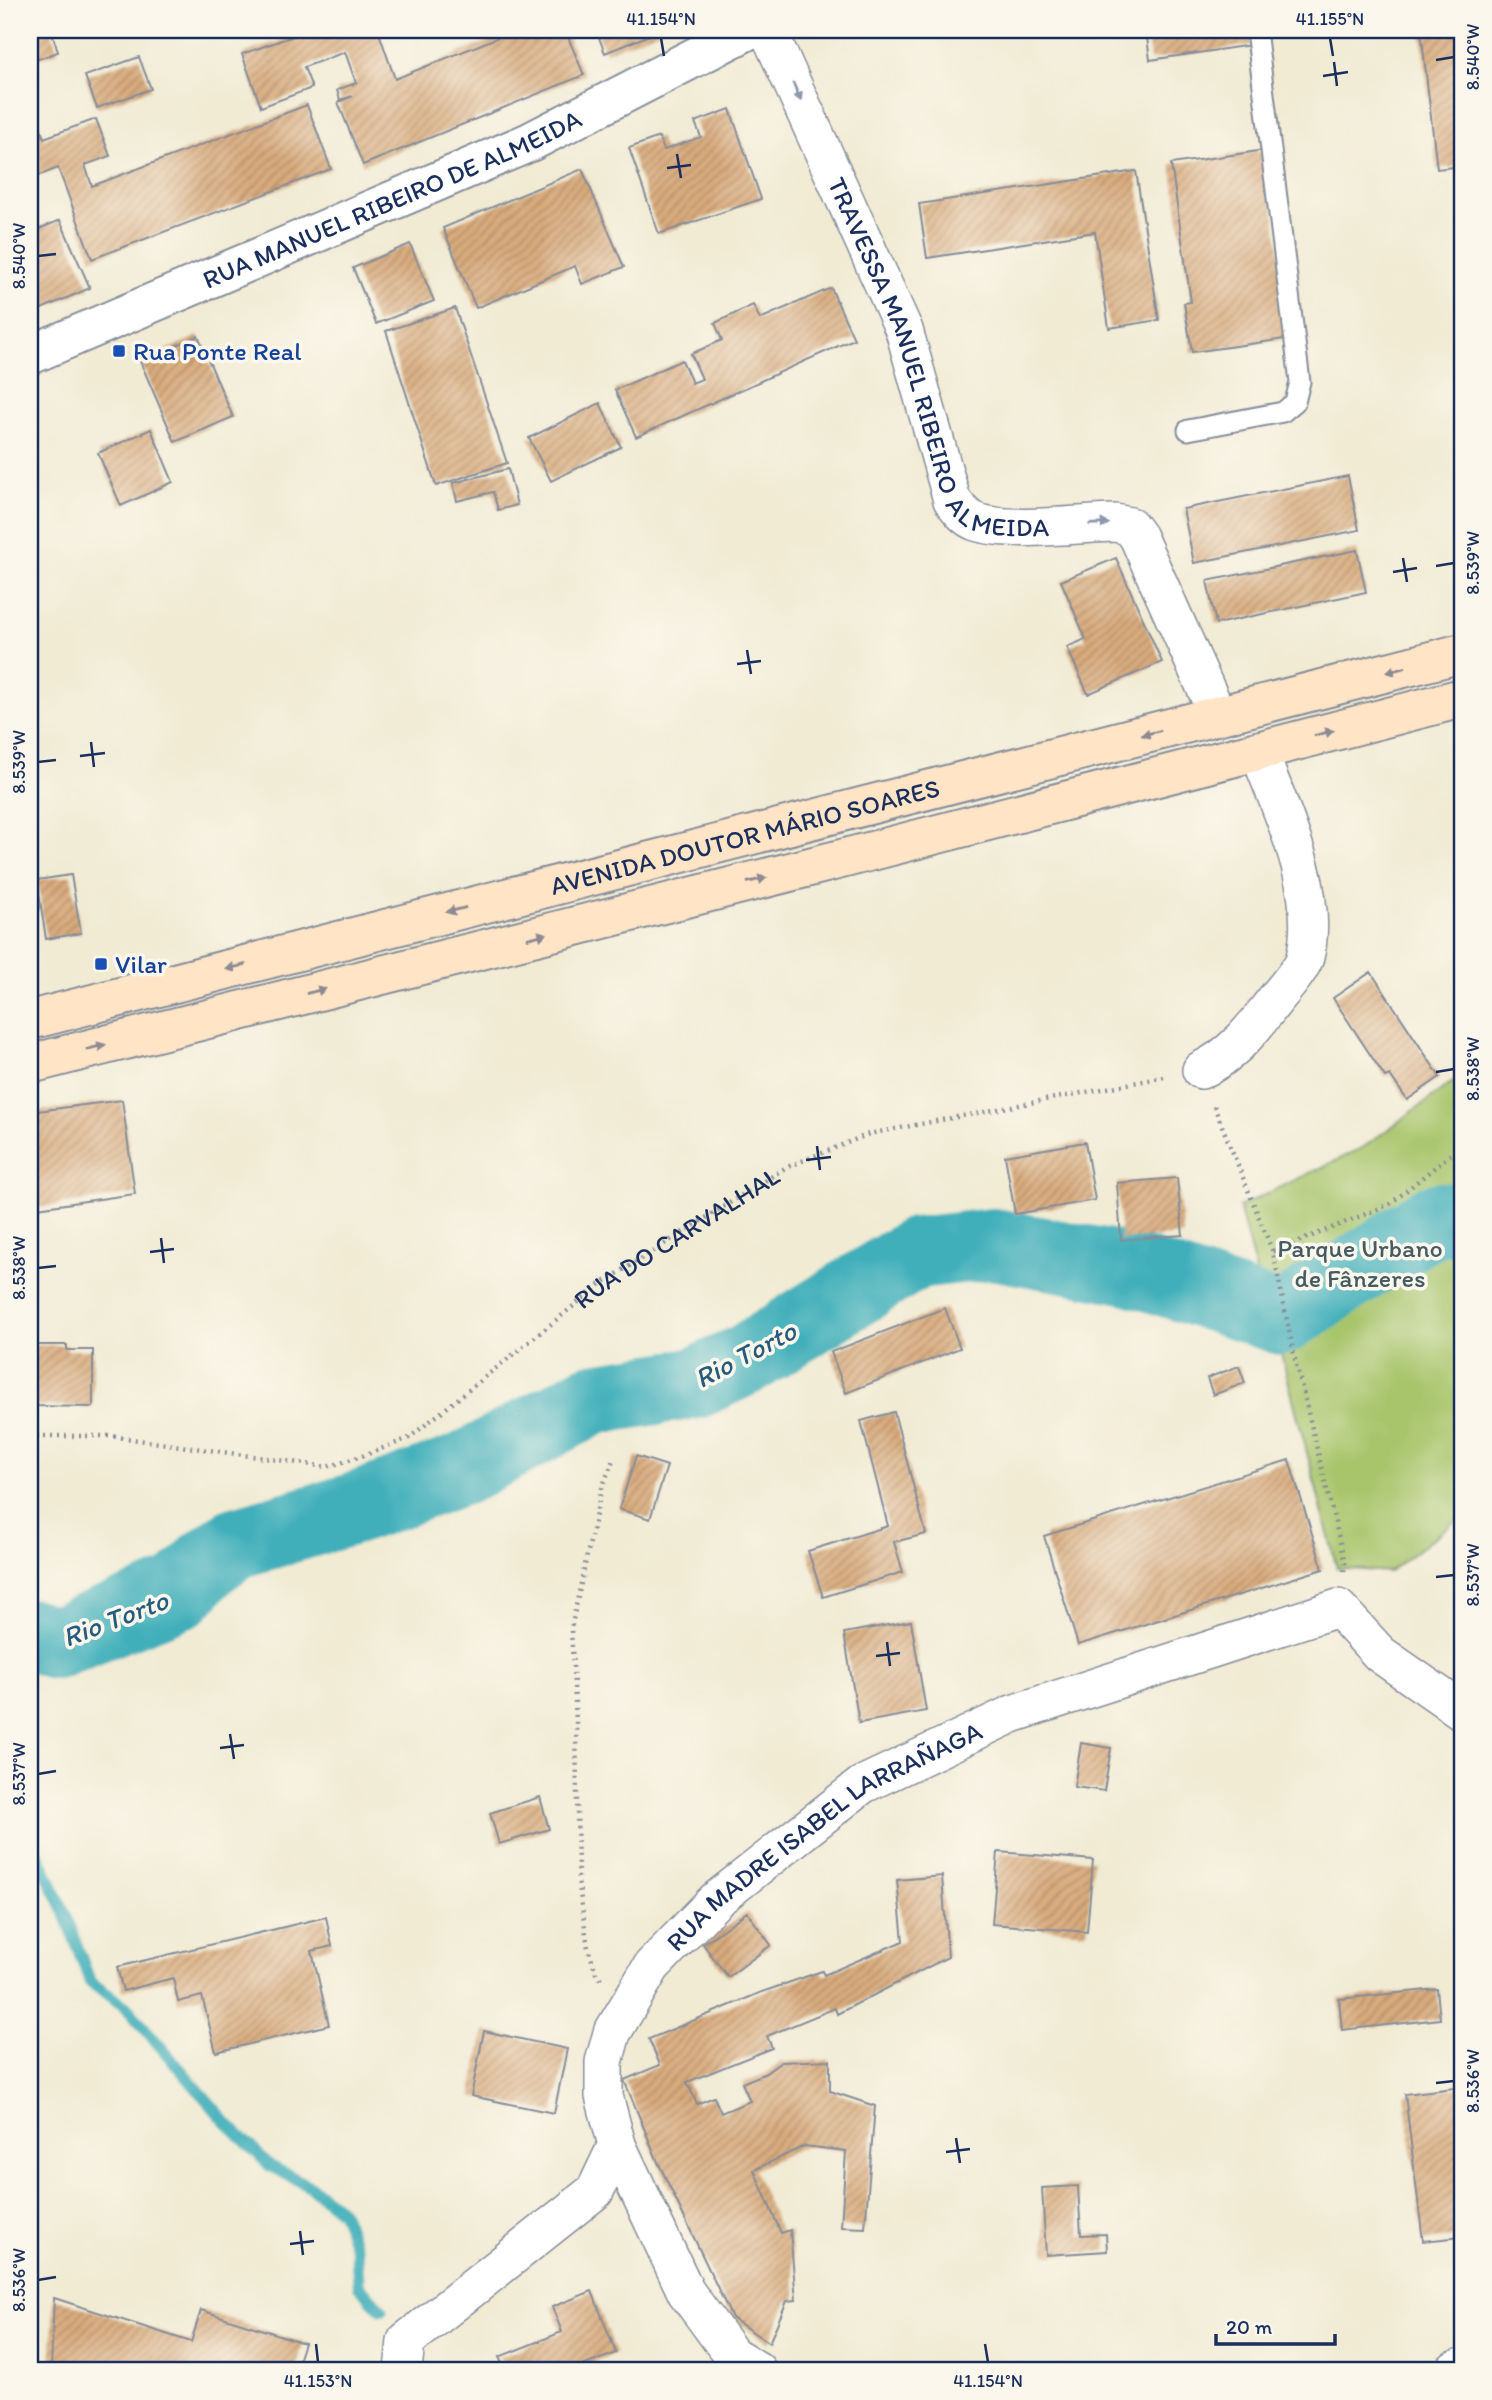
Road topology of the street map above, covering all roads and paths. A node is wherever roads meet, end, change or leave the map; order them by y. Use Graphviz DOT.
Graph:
graph roads {
  1 [pos="748,30"];
  2 [pos="768,30"];
  3 [pos="1256,30"];
  4 [pos="30,355"];
  5 [pos="1188,430"];
  6 [pos="1462,653"];
  7 [pos="1462,698"];
  8 [pos="1217,716"];
  9 [pos="1258,750"];
  10 [pos="30,1020"];
  11 [pos="30,1064"];
  12 [pos="1207,1087"];
  13 [pos="1462,1145"];
  14 [pos="1273,1252"];
  15 [pos="30,1436"];
  16 [pos="613,1460"];
  17 [pos="1338,1608"];
  18 [pos="1462,1711"];
  19 [pos="625,2011"];
  20 [pos="617,2145"];
  21 [pos="1462,2367"];
  22 [pos="403,2370"];
  23 [pos="757,2370"];
  24 [pos="1454,2370"];
  1 -- 4 [label="street, RUA MANUEL RIBEIRO DE ALMEIDA"];
  2 -- 8 [label="street, TRAVESSA MANUEL RIBEIRO ALMEIDA, one-way"];
  3 -- 5 [label="lane"];
  6 -- 8 [label="main road, AVENIDA DOUTOR MÁRIO SOARES, one-way"];
  9 -- 7 [label="main road, AVENIDA DOUTOR MÁRIO SOARES, one-way"];
  8 -- 10 [label="main road, AVENIDA DOUTOR MÁRIO SOARES, one-way"];
  11 -- 9 [label="main road, AVENIDA DOUTOR MÁRIO SOARES, one-way"];
  9 -- 12 [label="street"];
  12 -- 14 [label="path"];
  12 -- 15 [label="path, RUA DO CARVALHAL"];
  13 -- 14 [label="path"];
  14 -- 17 [label="path"];
  16 -- 19 [label="path"];
  17 -- 18 [label="street"];
  17 -- 19 [label="street, RUA MADRE ISABEL LARRAÑAGA"];
  19 -- 20 [label="street, RUA MADRE ISABEL LARRAÑAGA"];
  20 -- 22 [label="street"];
  20 -- 23 [label="street, RUA MADRE ISABEL LARRAÑAGA"];
  21 -- 24 [label="street"];
}
